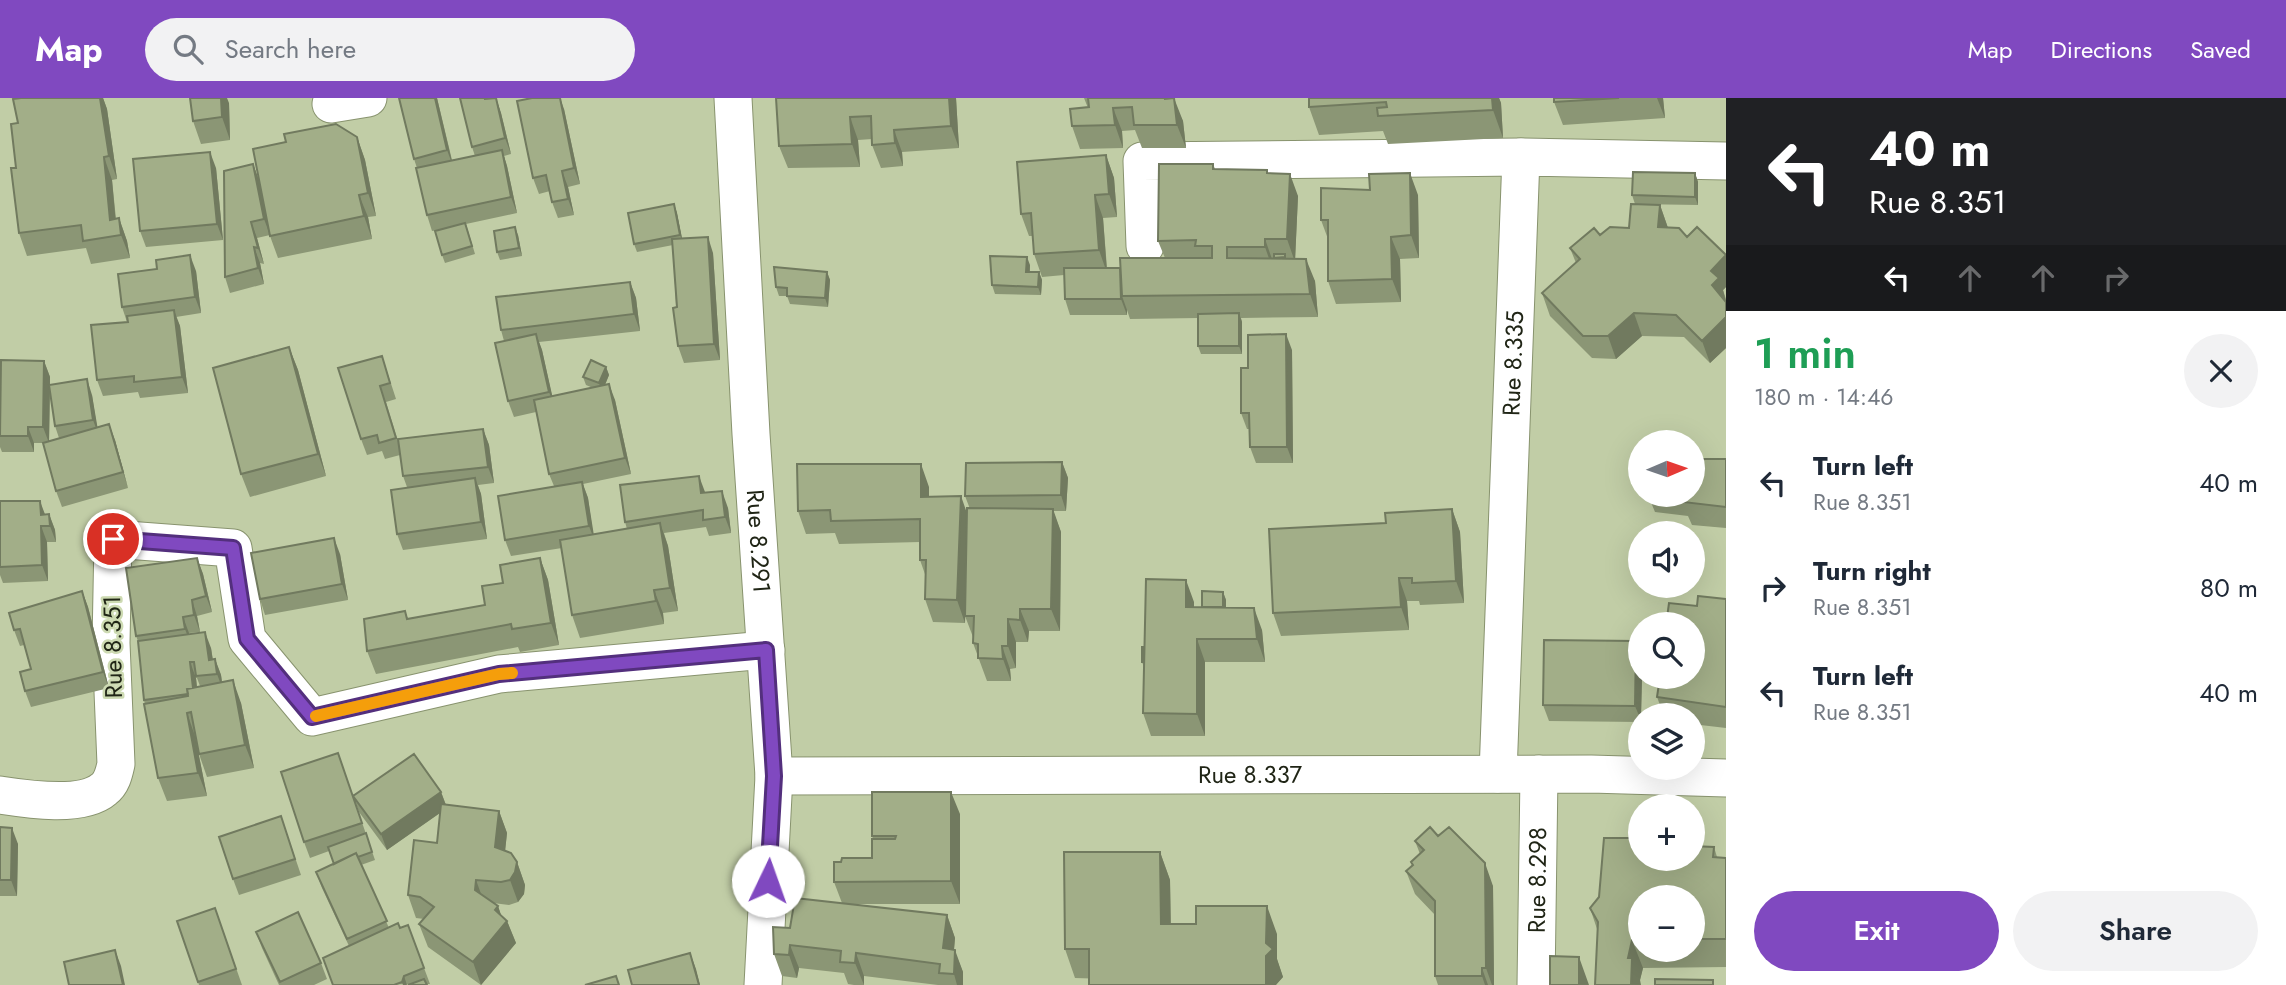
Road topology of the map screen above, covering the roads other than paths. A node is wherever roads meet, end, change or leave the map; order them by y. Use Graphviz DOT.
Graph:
graph roads {
  1 [pos="368,98"];
  2 [pos="733,98"];
  3 [pos="331,104"];
  4 [pos="1521,157"];
  5 [pos="1726,161"];
  6 [pos="1145,246"];
  7 [pos="766,650"];
  8 [pos="1498,774"];
  9 [pos="1539,774"];
  10 [pos="774,776"];
  11 [pos="1726,778"];
  12 [pos="0,794"];
  13 [pos="763,985"];
  14 [pos="1536,985"];
  1 -- 3 [label="street"];
  2 -- 7 [label="street, Rue 8.291"];
  4 -- 5 [label="street"];
  4 -- 6 [label="street"];
  4 -- 8 [label="street, Rue 8.335"];
  7 -- 10 [label="street, Rue 8.291"];
  7 -- 12 [label="street, Rue 8.351"];
  8 -- 9 [label="street, Rue 8.337"];
  8 -- 10 [label="street, Rue 8.337"];
  9 -- 11 [label="street, Rue 8.337"];
  9 -- 14 [label="street, Rue 8.298"];
  10 -- 13 [label="street, Rue 8.291"];
}
